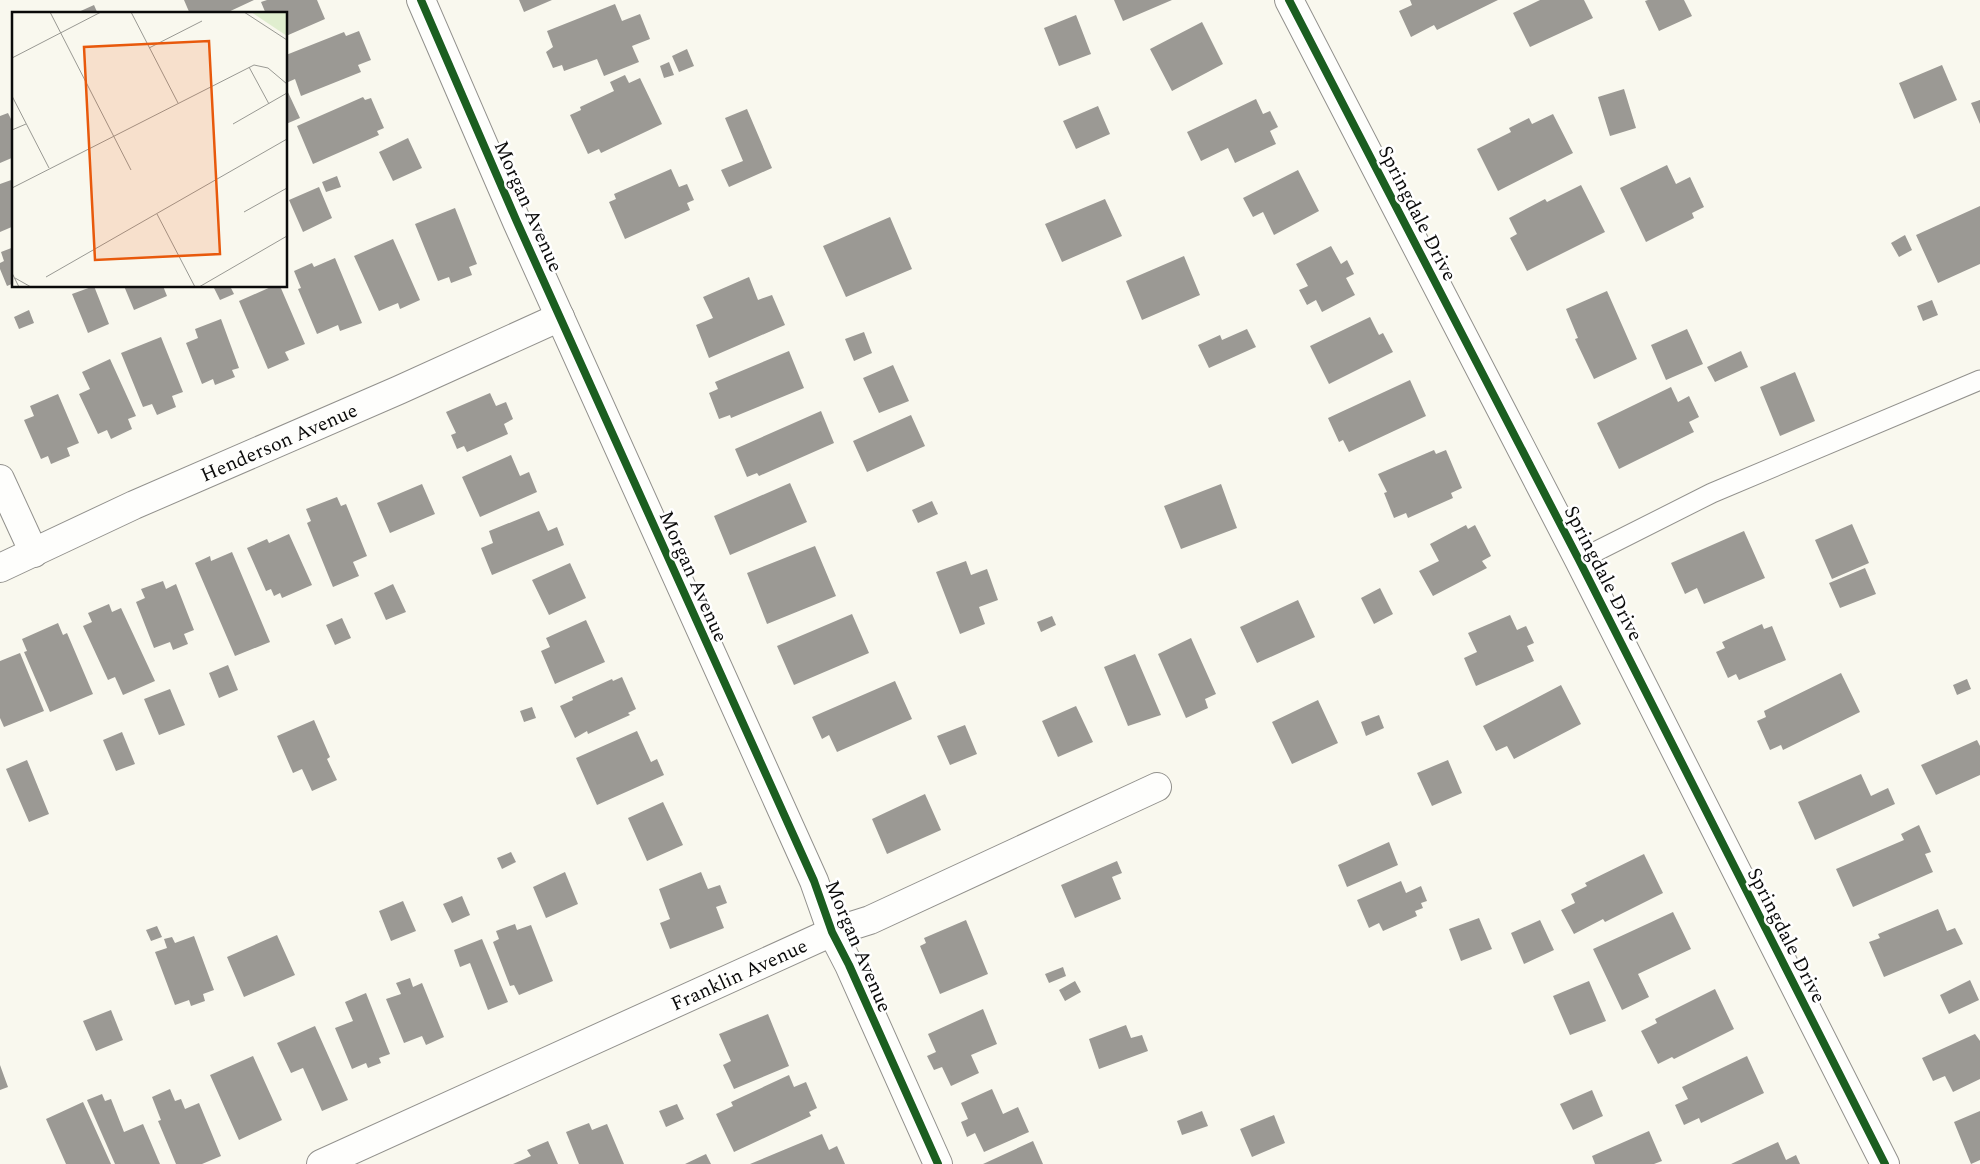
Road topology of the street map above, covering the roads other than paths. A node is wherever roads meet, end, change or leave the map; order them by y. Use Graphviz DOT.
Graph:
graph roads {
  1 [pos="421,0"];
  2 [pos="1289,0"];
  3 [pos="560,317"];
  4 [pos="1980,380"];
  5 [pos="0,479"];
  6 [pos="34,553"];
  7 [pos="1579,560"];
  8 [pos="0,568"];
  9 [pos="1157,787"];
  10 [pos="832,932"];
  11 [pos="321,1164"];
  12 [pos="938,1164"];
  13 [pos="1885,1164"];
  1 -- 3 [label="street, Morgan Avenue"];
  2 -- 7 [label="street, Springdale Drive"];
  3 -- 6 [label="street, Henderson Avenue"];
  3 -- 10 [label="street, Morgan Avenue"];
  4 -- 7 [label="lane"];
  5 -- 6 [label="street"];
  6 -- 8 [label="street, Henderson Avenue"];
  7 -- 13 [label="street, Springdale Drive"];
  9 -- 10 [label="street, Franklin Avenue"];
  10 -- 11 [label="street, Franklin Avenue"];
  10 -- 12 [label="street, Morgan Avenue"];
}
